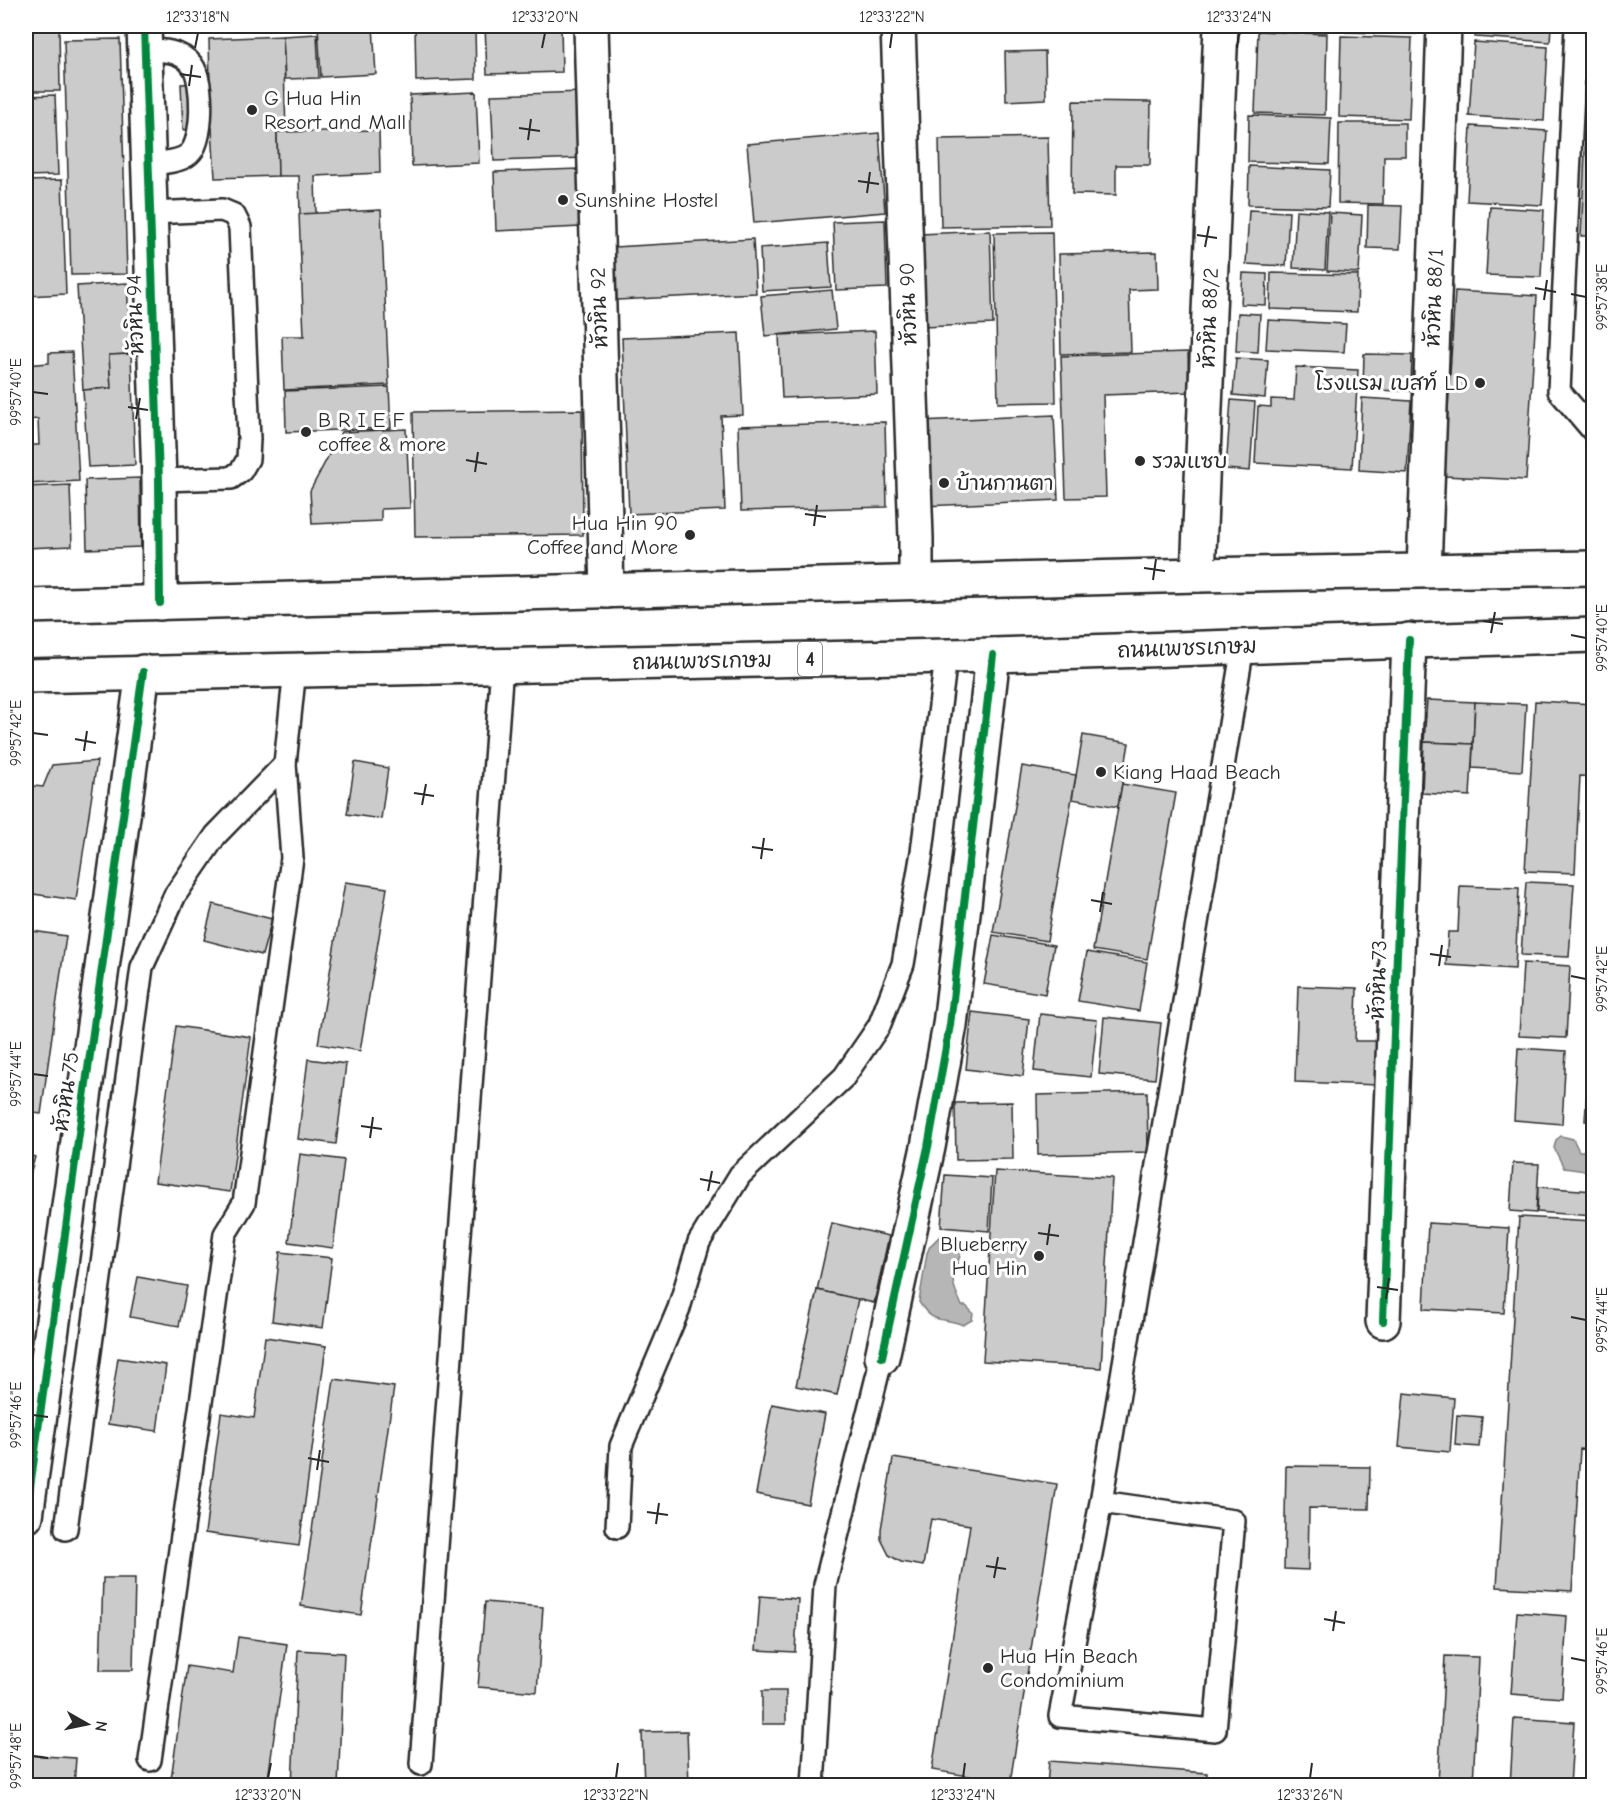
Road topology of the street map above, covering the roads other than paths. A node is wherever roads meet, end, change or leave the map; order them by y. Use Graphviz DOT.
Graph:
graph roads {
  1 [pos="591,26"];
  2 [pos="898,26"];
  3 [pos="1221,26"];
  4 [pos="1444,26"];
  5 [pos="1576,26"];
  6 [pos="144,38"];
  7 [pos="149,164"];
  8 [pos="150,213"];
  9 [pos="1593,432"];
  10 [pos="159,480"];
  11 [pos="1593,568"];
  12 [pos="1424,570"];
  13 [pos="1198,575"];
  14 [pos="916,583"];
  15 [pos="607,591"];
  16 [pos="160,603"];
  17 [pos="26,606"];
  18 [pos="1593,635"];
  19 [pos="1409,640"];
  20 [pos="1243,646"];
  21 [pos="993,655"];
  22 [pos="946,657"];
  23 [pos="502,665"];
  24 [pos="295,669"];
  25 [pos="142,672"];
  26 [pos="26,676"];
  27 [pos="285,764"];
  28 [pos="1383,1321"];
  29 [pos="882,1357"];
  30 [pos="1101,1502"];
  31 [pos="26,1516"];
  32 [pos="617,1527"];
  33 [pos="66,1529"];
  34 [pos="150,1760"];
  35 [pos="421,1764"];
  36 [pos="813,1785"];
  1 -- 15 [label="street, หัวหิน 92"];
  2 -- 14 [label="street, หัวหิน 90"];
  3 -- 13 [label="street, หัวหิน 88/2"];
  4 -- 12 [label="street, หัวหิน 88/1"];
  5 -- 9 [label="lane"];
  6 -- 7 [label="street, หัวหิน 94"];
  6 -- 7 [label="lane"];
  7 -- 8 [label="street, หัวหิน 94"];
  8 -- 10 [label="street, หัวหิน 94"];
  8 -- 10 [label="lane"];
  10 -- 16 [label="street, หัวหิน 94"];
  11 -- 12 [label="street"];
  12 -- 13 [label="street"];
  13 -- 14 [label="street"];
  14 -- 15 [label="street"];
  15 -- 16 [label="street"];
  16 -- 17 [label="street"];
  18 -- 19 [label="street, ถนนเพชรเกษม / 4"];
  19 -- 20 [label="street, ถนนเพชรเกษม / 4"];
  19 -- 28 [label="street, หัวหิน 73"];
  20 -- 21 [label="street, ถนนเพชรเกษม / 4"];
  20 -- 30 [label="lane"];
  21 -- 22 [label="street, ถนนเพชรเกษม / 4"];
  21 -- 29 [label="street"];
  22 -- 23 [label="street, ถนนเพชรเกษม / 4"];
  22 -- 32 [label="lane"];
  23 -- 24 [label="street, ถนนเพชรเกษม / 4"];
  23 -- 35 [label="lane"];
  24 -- 25 [label="street, ถนนเพชรเกษม / 4"];
  24 -- 27 [label="lane"];
  25 -- 26 [label="street, ถนนเพชรเกษม / 4"];
  25 -- 31 [label="street, หัวหิน 75"];
  27 -- 33 [label="lane"];
  27 -- 34 [label="lane"];
  29 -- 36 [label="lane"];
  30 -- 30 [label="lane"];
}
